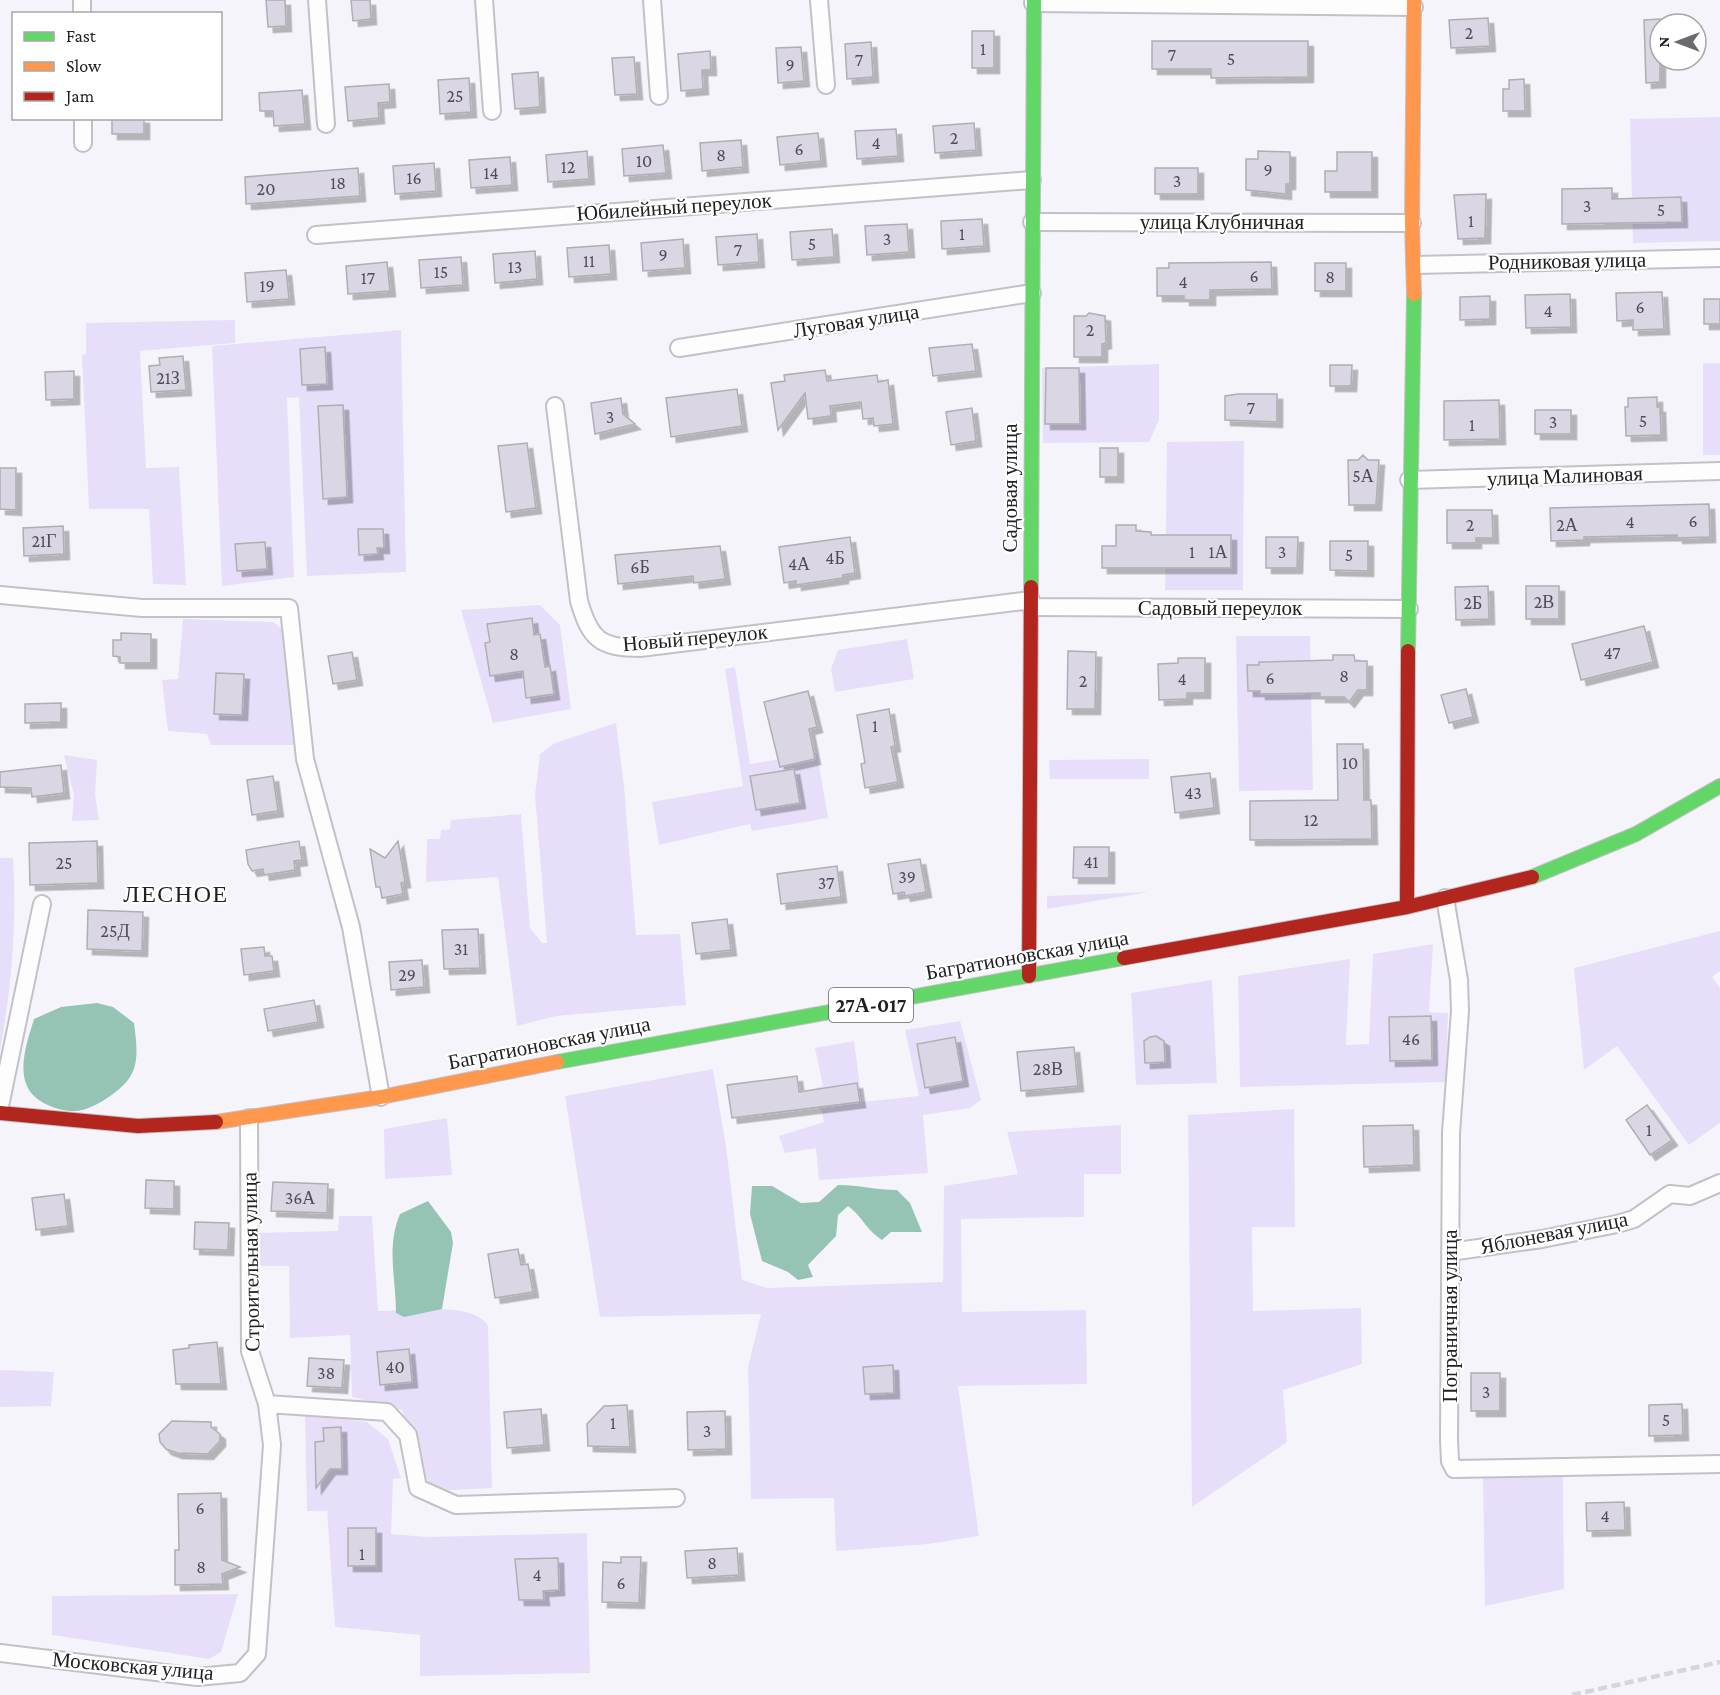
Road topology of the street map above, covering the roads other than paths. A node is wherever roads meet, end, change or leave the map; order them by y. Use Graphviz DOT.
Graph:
graph roads {
  1 [pos="317,0"];
  2 [pos="484,0"];
  3 [pos="652,0"];
  4 [pos="819,0"];
  5 [pos="1034,2"];
  6 [pos="1414,4"];
  7 [pos="826,86"];
  8 [pos="659,96"];
  9 [pos="492,111"];
  10 [pos="83,120"];
  11 [pos="326,124"];
  12 [pos="83,143"];
  13 [pos="1032,180"];
  14 [pos="1032,222"];
  15 [pos="1412,223"];
  16 [pos="316,235"];
  17 [pos="1720,258"];
  18 [pos="1415,265"];
  19 [pos="1032,293"];
  20 [pos="679,348"];
  21 [pos="555,406"];
  22 [pos="1720,471"];
  23 [pos="1409,480"];
  24 [pos="0,595"];
  25 [pos="1031,603"];
  26 [pos="1409,609"];
  27 [pos="1720,786"];
  28 [pos="1445,898"];
  29 [pos="42,904"];
  30 [pos="1407,907"];
  31 [pos="1029,976"];
  32 [pos="381,1097"];
  33 [pos="0,1106"];
  34 [pos="0,1113"];
  35 [pos="249,1118"];
  36 [pos="1720,1183"];
  37 [pos="1450,1252"];
  38 [pos="267,1404"];
  39 [pos="1720,1464"];
  40 [pos="676,1498"];
  41 [pos="0,1653"];
  42 [pos="257,1654"];
  1 -- 11 [label="street"];
  2 -- 9 [label="street"];
  3 -- 8 [label="street"];
  4 -- 7 [label="street"];
  5 -- 6 [label="street"];
  5 -- 13 [label="street, Садовая улица"];
  6 -- 15 [label="street"];
  10 -- 12 [label="street"];
  13 -- 14 [label="street, Садовая улица"];
  13 -- 16 [label="street, Юбилейный переулок"];
  14 -- 15 [label="street, улица Клубничная"];
  14 -- 19 [label="street, Садовая улица"];
  15 -- 18 [label="street"];
  17 -- 18 [label="street, Родниковая улица"];
  18 -- 23 [label="street"];
  19 -- 20 [label="street, Луговая улица"];
  19 -- 25 [label="street, Садовая улица"];
  21 -- 25 [label="street, Новый переулок"];
  22 -- 23 [label="street, улица Малиновая"];
  23 -- 26 [label="street"];
  24 -- 32 [label="street"];
  25 -- 26 [label="street, Садовый переулок"];
  25 -- 31 [label="street, Садовая улица"];
  26 -- 30 [label="street"];
  27 -- 28 [label="street, Багратионовская улица / 27А-017"];
  28 -- 30 [label="street, Багратионовская улица / 27А-017"];
  28 -- 37 [label="street, Пограничная улица"];
  29 -- 33 [label="street"];
  30 -- 31 [label="street, Багратионовская улица / 27А-017"];
  31 -- 32 [label="street, Багратионовская улица / 27А-017"];
  32 -- 35 [label="street, Багратионовская улица / 27А-017"];
  34 -- 35 [label="street, Багратионовская улица / 27А-017"];
  35 -- 38 [label="street, Строительная улица"];
  36 -- 37 [label="street, Яблоневая улица"];
  37 -- 39 [label="street, Пограничная улица"];
  38 -- 40 [label="street"];
  38 -- 42 [label="street, Строительная улица"];
  41 -- 42 [label="street, Московская улица"];
}
